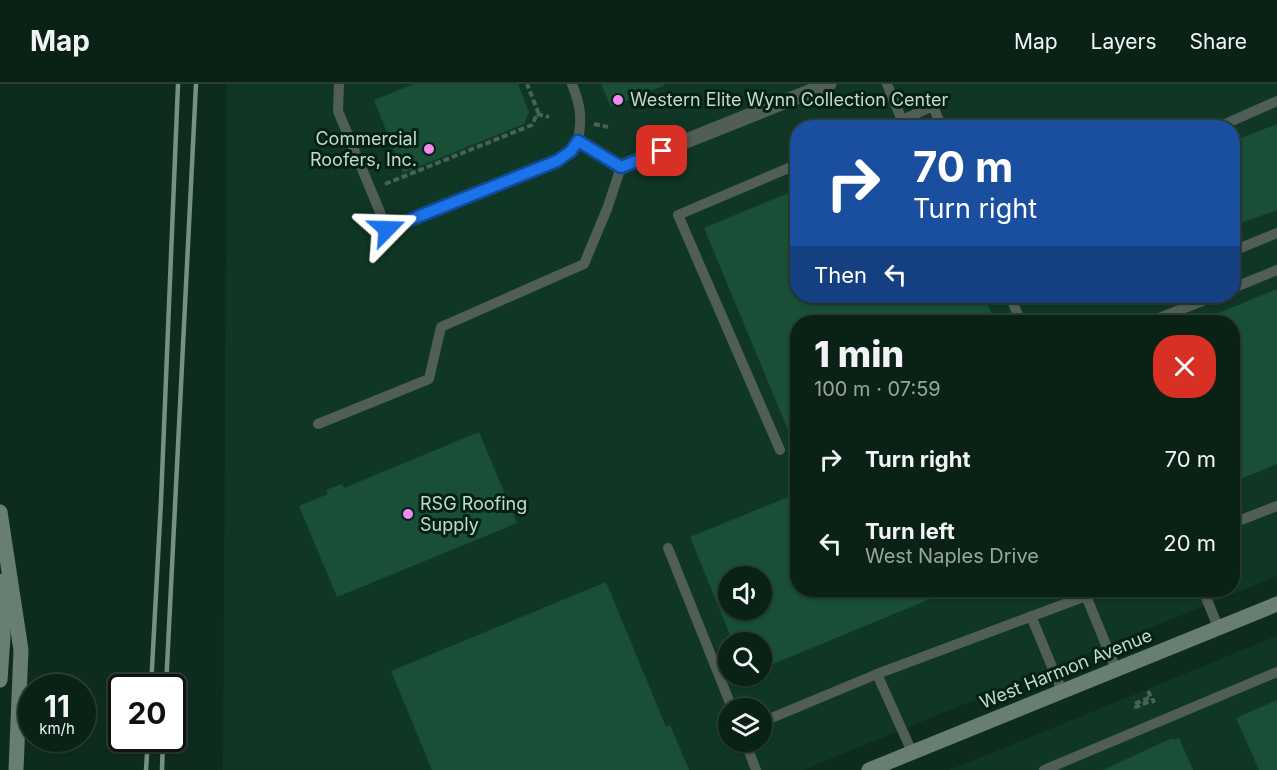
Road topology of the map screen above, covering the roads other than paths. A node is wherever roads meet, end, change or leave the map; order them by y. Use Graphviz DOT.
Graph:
graph roads {
  1 [pos="339,84"];
  2 [pos="572,84"];
  3 [pos="829,84"];
  4 [pos="887,84"];
  5 [pos="1277,101"];
  6 [pos="902,120"];
  7 [pos="939,120"];
  8 [pos="1234,120"];
  9 [pos="578,141"];
  10 [pos="621,167"];
  11 [pos="790,167"];
  12 [pos="1277,233"];
  13 [pos="1240,248"];
  14 [pos="1277,270"];
  15 [pos="1240,285"];
  16 [pos="1197,303"];
  17 [pos="1167,315"];
  18 [pos="318,424"];
  19 [pos="780,450"];
  20 [pos="1277,506"];
  21 [pos="0,513"];
  22 [pos="1240,520"];
  23 [pos="668,548"];
  24 [pos="1083,597"];
  25 [pos="1086,597"];
  26 [pos="1206,597"];
  27 [pos="1277,604"];
  28 [pos="1031,616"];
  29 [pos="1218,627"];
  30 [pos="1116,669"];
  31 [pos="1277,672"];
  32 [pos="877,674"];
  33 [pos="0,680"];
  34 [pos="1062,691"];
  35 [pos="728,698"];
  36 [pos="772,718"];
  37 [pos="750,752"];
  38 [pos="912,753"];
  39 [pos="16,770"];
  40 [pos="756,770"];
  41 [pos="869,770"];
  42 [pos="1044,770"];
  1 -- 9 [label="lane"];
  2 -- 9 [label="lane"];
  3 -- 10 [label="street"];
  4 -- 6 [label="lane"];
  5 -- 8 [label="lane"];
  6 -- 7 [label="lane"];
  9 -- 10 [label="lane"];
  10 -- 18 [label="lane"];
  11 -- 19 [label="lane"];
  12 -- 13 [label="lane"];
  14 -- 15 [label="lane"];
  16 -- 17 [label="lane"];
  20 -- 22 [label="lane"];
  21 -- 33 [label="main road"];
  21 -- 39 [label="main road"];
  23 -- 35 [label="lane"];
  24 -- 28 [label="lane"];
  25 -- 30 [label="lane"];
  26 -- 29 [label="lane"];
  27 -- 29 [label="main road, West Harmon Avenue"];
  28 -- 32 [label="lane"];
  28 -- 34 [label="lane"];
  29 -- 30 [label="main road, West Harmon Avenue"];
  30 -- 34 [label="main road, West Harmon Avenue"];
  31 -- 42 [label="lane"];
  32 -- 36 [label="lane"];
  32 -- 38 [label="lane"];
  34 -- 38 [label="main road, West Harmon Avenue"];
  37 -- 40 [label="lane"];
  38 -- 41 [label="main road, West Harmon Avenue"];
}
